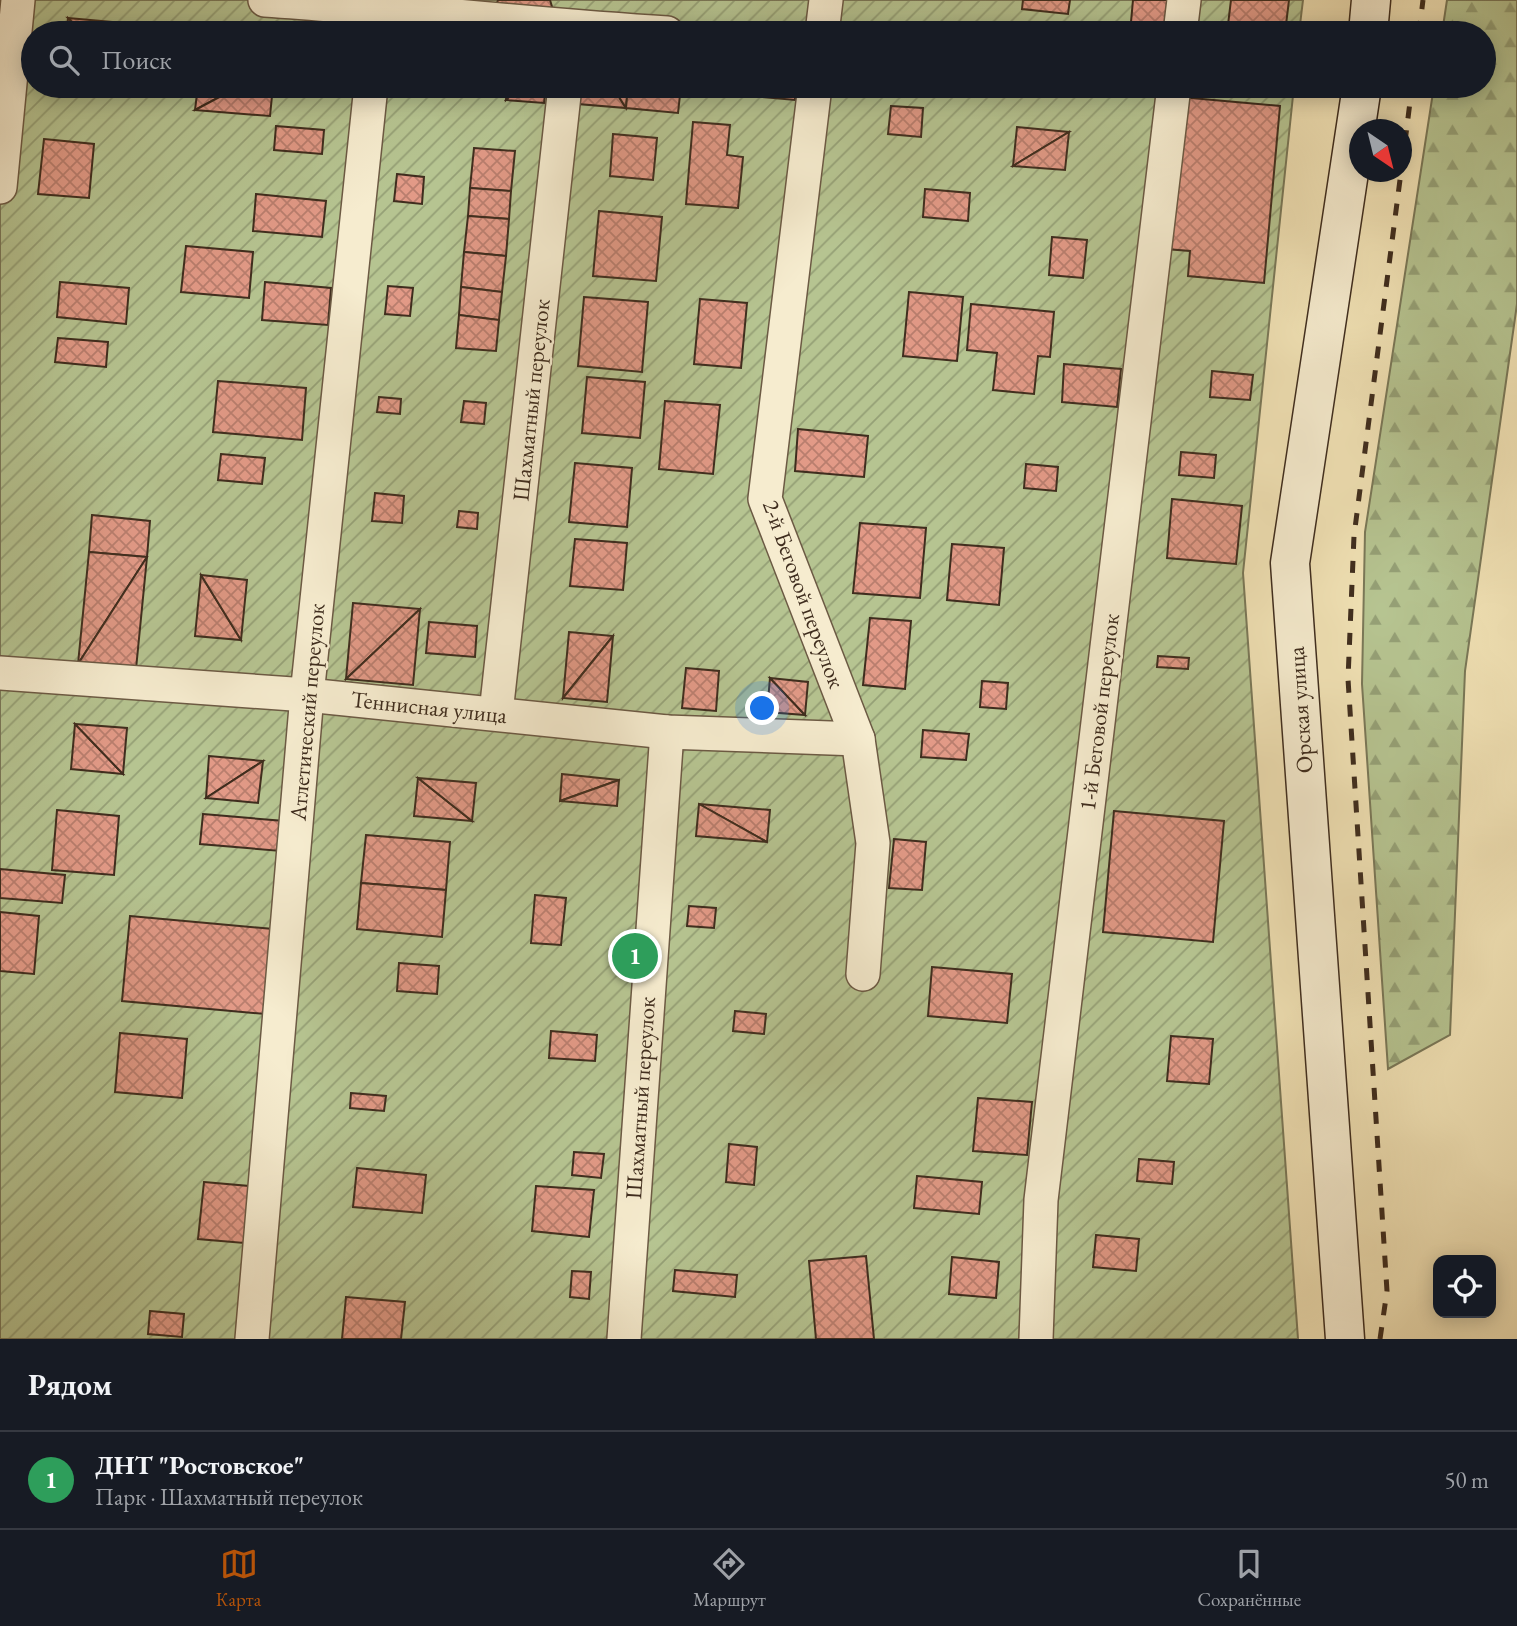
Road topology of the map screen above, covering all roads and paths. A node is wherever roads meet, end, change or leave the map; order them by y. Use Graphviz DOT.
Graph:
graph roads {
  1 [pos="18,0"];
  2 [pos="265,0"];
  3 [pos="825,0"];
  4 [pos="1184,0"];
  5 [pos="1371,0"];
  6 [pos="378,14"];
  7 [pos="572,20"];
  8 [pos="823,21"];
  9 [pos="1181,21"];
  10 [pos="1369,21"];
  11 [pos="370,98"];
  12 [pos="564,98"];
  13 [pos="815,98"];
  14 [pos="1173,98"];
  15 [pos="1360,98"];
  16 [pos="0,187"];
  17 [pos="0,673"];
  18 [pos="307,695"];
  19 [pos="496,713"];
  20 [pos="667,732"];
  21 [pos="858,739"];
  22 [pos="863,974"];
  23 [pos="252,1339"];
  24 [pos="624,1339"];
  25 [pos="1036,1339"];
  26 [pos="1345,1339"];
  1 -- 16 [label="street"];
  2 -- 6 [label="street"];
  3 -- 8 [label="street"];
  4 -- 9 [label="street"];
  5 -- 10 [label="main road"];
  6 -- 7 [label="street"];
  11 -- 18 [label="street, Атлетический переулок"];
  12 -- 19 [label="street, Шахматный переулок"];
  13 -- 21 [label="street, 2-й Беговой переулок"];
  14 -- 25 [label="street, 1-й Беговой переулок"];
  15 -- 26 [label="main road, Орская улица"];
  17 -- 18 [label="street, Теннисная улица"];
  18 -- 19 [label="street, Теннисная улица"];
  18 -- 23 [label="street, Атлетический переулок"];
  19 -- 20 [label="street, Теннисная улица"];
  20 -- 21 [label="street, Теннисная улица"];
  20 -- 24 [label="street, Шахматный переулок"];
  21 -- 22 [label="street, 2-й Беговой переулок"];
}
